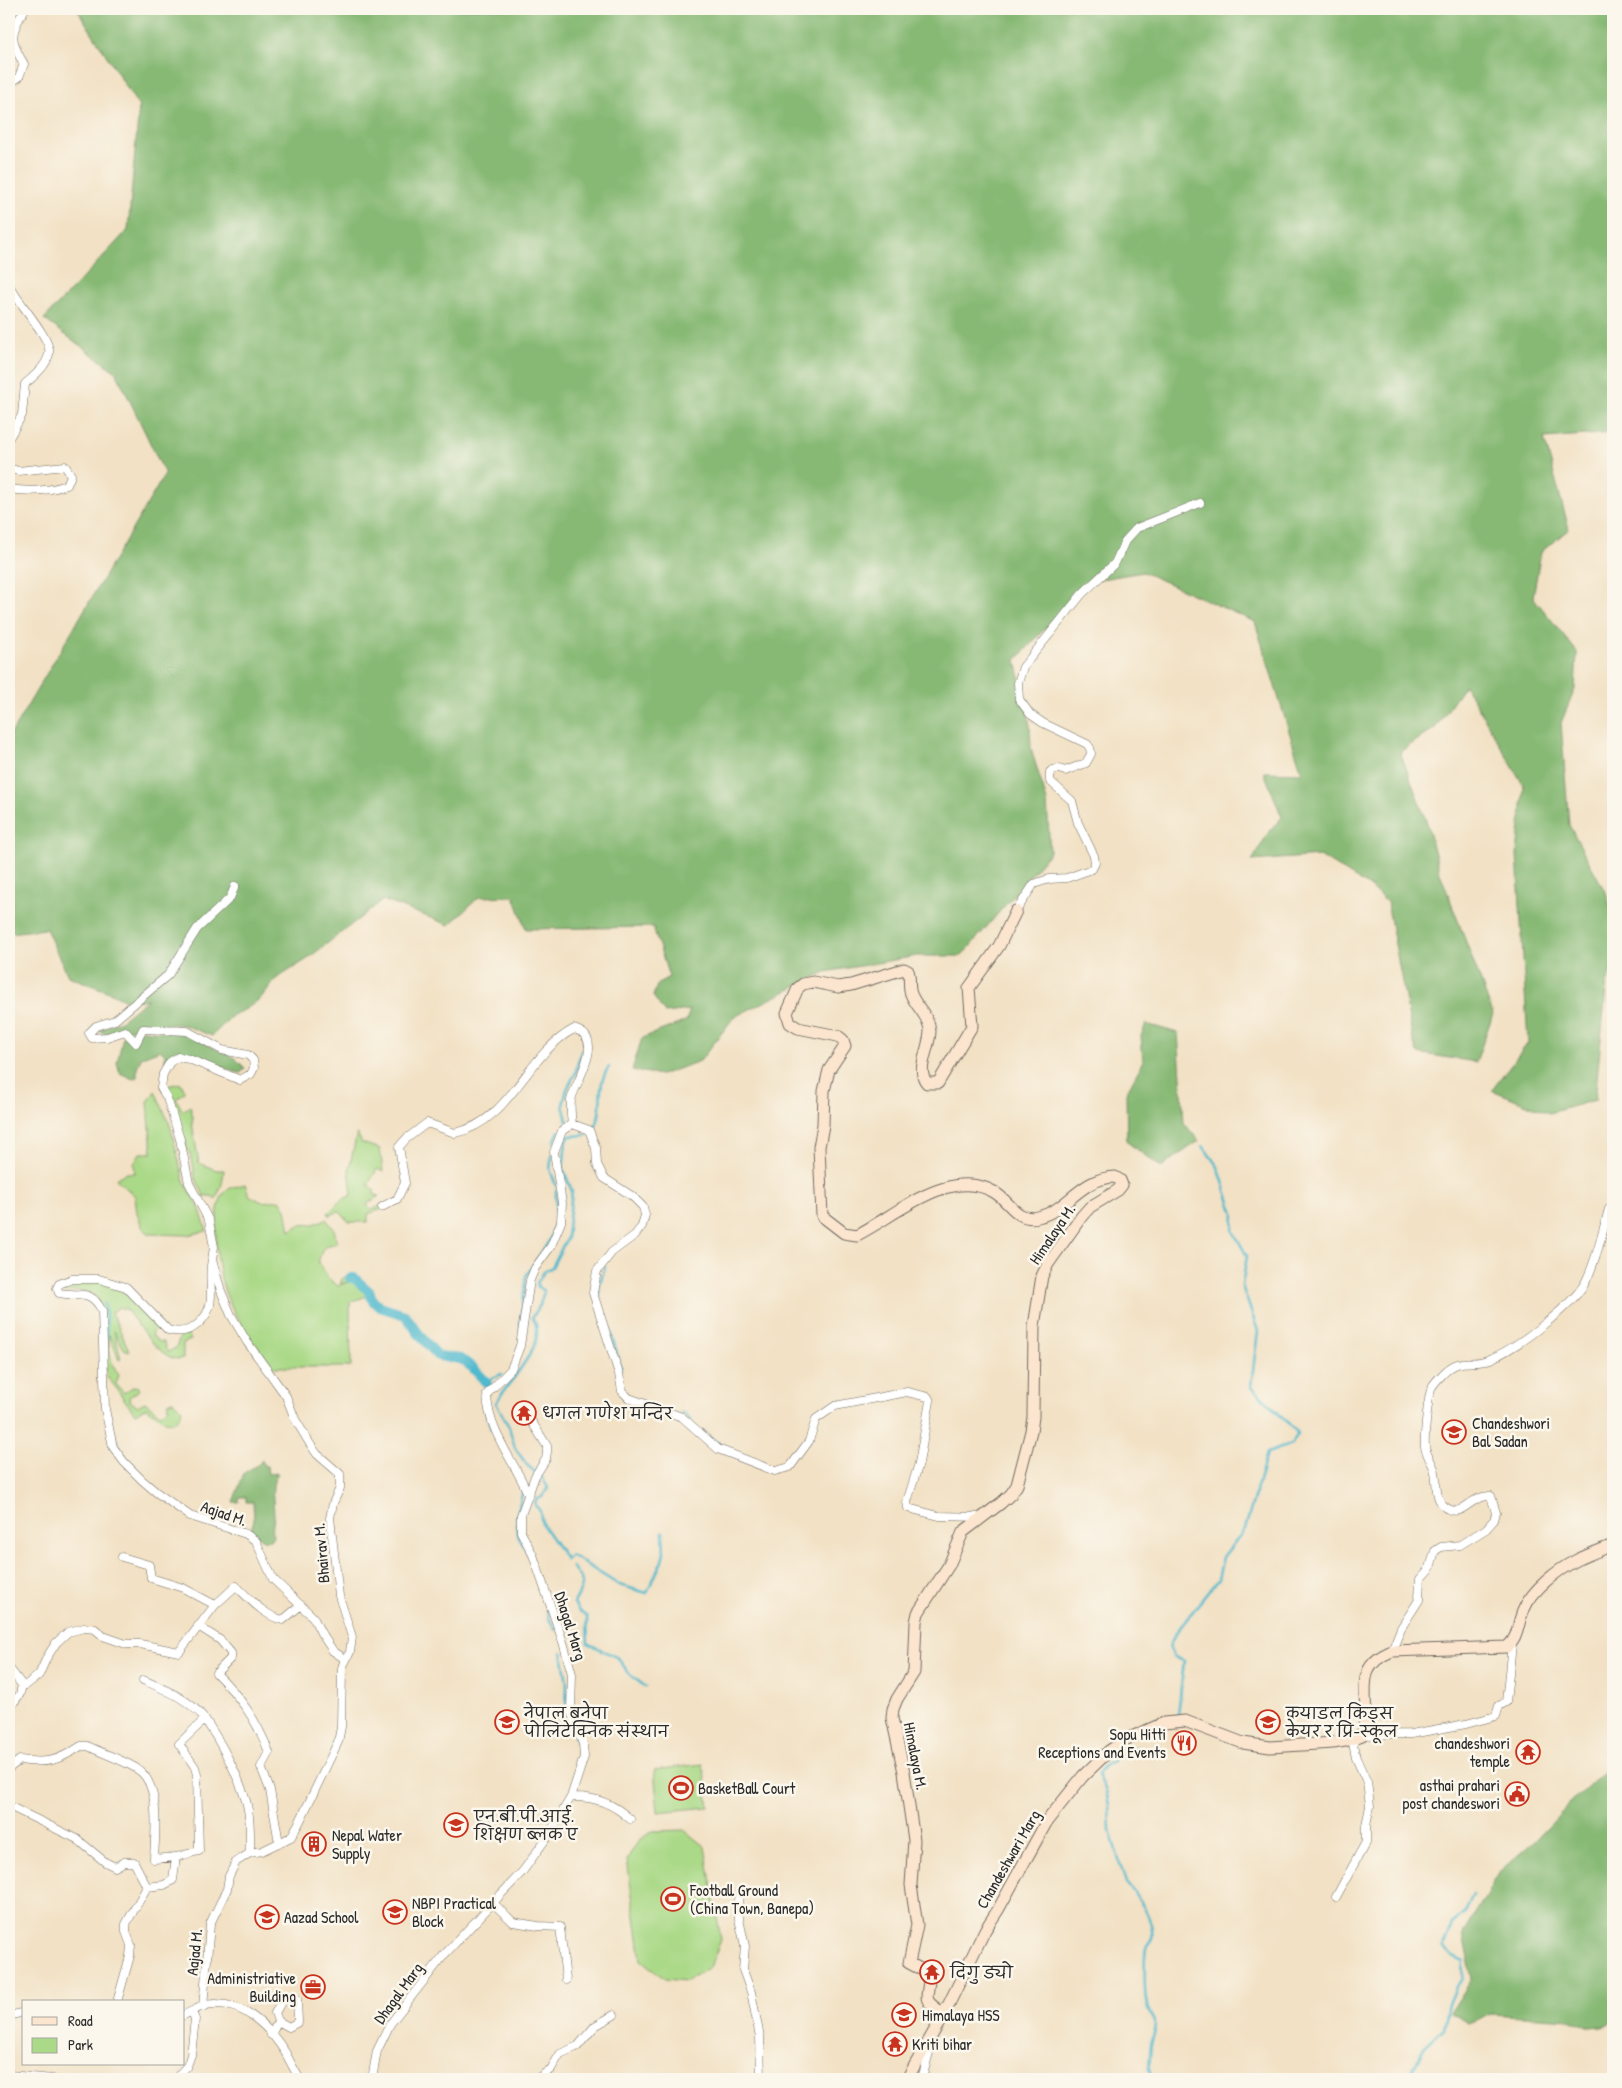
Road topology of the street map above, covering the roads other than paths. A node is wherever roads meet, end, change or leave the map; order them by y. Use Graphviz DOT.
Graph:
graph roads {
  1 [pos="25,9"];
  2 [pos="9,84"];
  3 [pos="9,285"];
  4 [pos="9,438"];
  5 [pos="9,468"];
  6 [pos="9,489"];
  7 [pos="1200,504"];
  8 [pos="235,886"];
  9 [pos="1016,911"];
  10 [pos="572,1124"];
  11 [pos="1613,1204"];
  12 [pos="382,1206"];
  13 [pos="212,1260"];
  14 [pos="530,1419"];
  15 [pos="528,1494"];
  16 [pos="982,1517"];
  17 [pos="1613,1545"];
  18 [pos="122,1557"];
  19 [pos="215,1605"];
  20 [pos="301,1605"];
  21 [pos="198,1626"];
  22 [pos="1512,1644"];
  23 [pos="1392,1651"];
  24 [pos="9,1668"];
  25 [pos="342,1668"];
  26 [pos="143,1680"];
  27 [pos="22,1684"];
  28 [pos="9,1709"];
  29 [pos="205,1719"];
  30 [pos="1357,1737"];
  31 [pos="9,1768"];
  32 [pos="571,1797"];
  33 [pos="9,1806"];
  34 [pos="630,1819"];
  35 [pos="279,1843"];
  36 [pos="250,1853"];
  37 [pos="176,1857"];
  38 [pos="147,1888"];
  39 [pos="741,1890"];
  40 [pos="1336,1897"];
  41 [pos="492,1902"];
  42 [pos="566,1980"];
  43 [pos="118,2000"];
  44 [pos="203,2007"];
  45 [pos="192,2012"];
  46 [pos="22,2013"];
  47 [pos="614,2014"];
  48 [pos="944,2014"];
  49 [pos="185,2015"];
  50 [pos="9,2016"];
  51 [pos="278,2021"];
  52 [pos="936,2029"];
  53 [pos="271,2034"];
  54 [pos="9,2075"];
  55 [pos="54,2079"];
  56 [pos="175,2079"];
  57 [pos="300,2079"];
  58 [pos="372,2079"];
  59 [pos="537,2079"];
  60 [pos="761,2079"];
  61 [pos="907,2079"];
  62 [pos="922,2079"];
  1 -- 2 [label="street"];
  3 -- 4 [label="street"];
  5 -- 6 [label="street"];
  7 -- 9 [label="street"];
  8 -- 13 [label="street"];
  9 -- 16 [label="street, Himalaya M."];
  10 -- 12 [label="street"];
  10 -- 15 [label="street"];
  10 -- 16 [label="street"];
  11 -- 23 [label="street"];
  13 -- 20 [label="street, Aajad M."];
  13 -- 25 [label="street, Bhairav M."];
  14 -- 15 [label="street, Dhagal Marg"];
  15 -- 32 [label="street, Dhagal Marg"];
  16 -- 48 [label="street, Himalaya M."];
  17 -- 22 [label="street"];
  18 -- 19 [label="street"];
  19 -- 20 [label="street"];
  19 -- 21 [label="street"];
  20 -- 25 [label="street, Aajad M."];
  21 -- 27 [label="street"];
  21 -- 35 [label="street"];
  22 -- 23 [label="street"];
  22 -- 30 [label="street"];
  23 -- 30 [label="street"];
  24 -- 27 [label="street"];
  25 -- 35 [label="street, Aajad M."];
  26 -- 29 [label="street"];
  27 -- 28 [label="street"];
  29 -- 36 [label="street"];
  29 -- 37 [label="street"];
  30 -- 40 [label="street"];
  30 -- 48 [label="street, Chandeshwari Marg"];
  31 -- 37 [label="street"];
  32 -- 34 [label="street"];
  32 -- 41 [label="street, Dhagal Marg"];
  33 -- 38 [label="street"];
  35 -- 36 [label="street, Aajad M."];
  36 -- 44 [label="street, Aajad M."];
  37 -- 38 [label="street"];
  38 -- 43 [label="street"];
  39 -- 60 [label="street"];
  41 -- 42 [label="street"];
  41 -- 58 [label="street, Dhagal Marg"];
  44 -- 45 [label="street"];
  44 -- 53 [label="street"];
  45 -- 49 [label="street"];
  45 -- 56 [label="street"];
  46 -- 50 [label="street"];
  47 -- 59 [label="street"];
  48 -- 52 [label="street, Chandeshwari Marg"];
  51 -- 53 [label="street"];
  52 -- 61 [label="street, Chandeshwari Marg"];
  52 -- 62 [label="street"];
  53 -- 57 [label="street"];
  54 -- 55 [label="street"];
}
